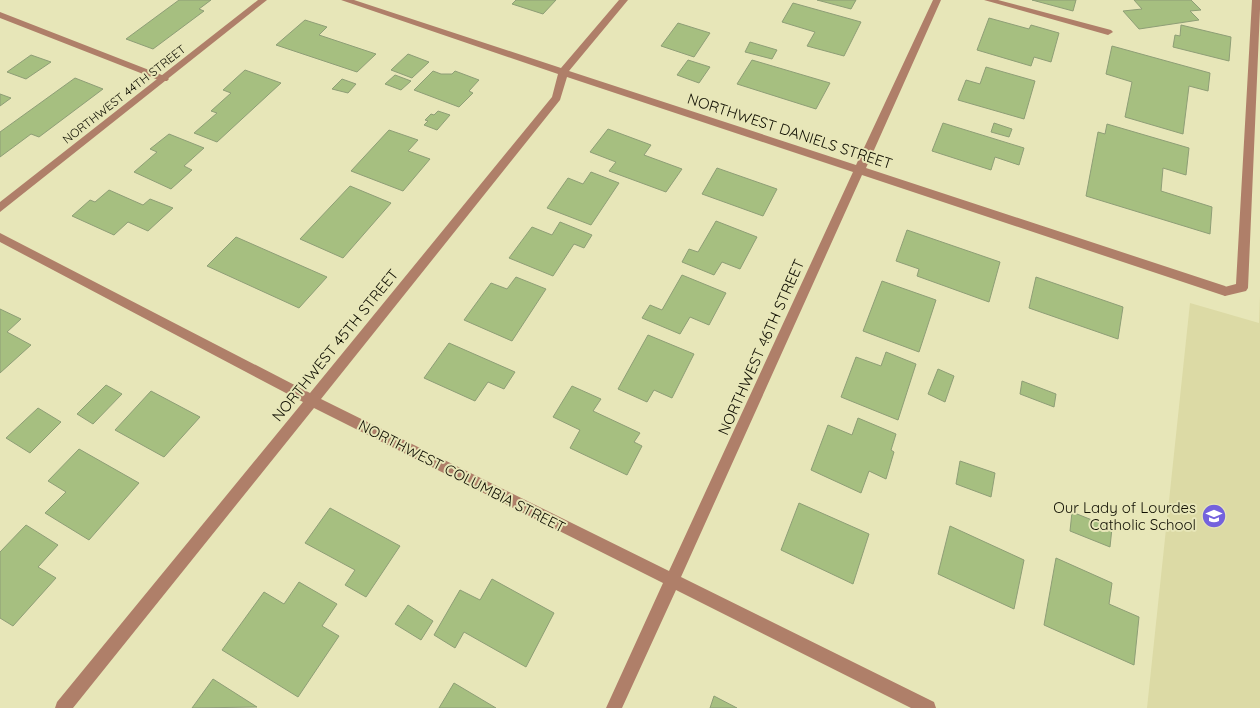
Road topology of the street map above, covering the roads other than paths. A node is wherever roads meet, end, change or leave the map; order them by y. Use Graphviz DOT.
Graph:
graph roads {
  1 [pos="263,0"];
  2 [pos="345,0"];
  3 [pos="624,0"];
  4 [pos="937,0"];
  5 [pos="988,0"];
  6 [pos="1256,0"];
  7 [pos="0,15"];
  8 [pos="1108,32"];
  9 [pos="563,72"];
  10 [pos="164,79"];
  11 [pos="859,170"];
  12 [pos="0,208"];
  13 [pos="0,237"];
  14 [pos="311,400"];
  15 [pos="672,581"];
  16 [pos="63,708"];
  17 [pos="614,708"];
  18 [pos="928,708"];
  1 -- 10 [label="street, NORTHWEST 44TH STREET"];
  2 -- 9 [label="street, NORTHWEST DANIELS STREET"];
  3 -- 9 [label="street, NORTHWEST 45TH STREET"];
  4 -- 11 [label="street, NORTHWEST 46TH STREET"];
  5 -- 8 [label="street"];
  6 -- 11 [label="street, NORTHWEST DANIELS STREET"];
  7 -- 10 [label="street"];
  9 -- 11 [label="street, NORTHWEST DANIELS STREET"];
  9 -- 14 [label="street, NORTHWEST 45TH STREET"];
  10 -- 12 [label="street, NORTHWEST 44TH STREET"];
  11 -- 15 [label="street, NORTHWEST 46TH STREET"];
  13 -- 14 [label="street, NORTHWEST COLUMBIA STREET"];
  14 -- 15 [label="street, NORTHWEST COLUMBIA STREET"];
  14 -- 16 [label="street, NORTHWEST 45TH STREET"];
  15 -- 17 [label="street, NORTHWEST 46TH STREET"];
  15 -- 18 [label="street, NORTHWEST COLUMBIA STREET"];
}
